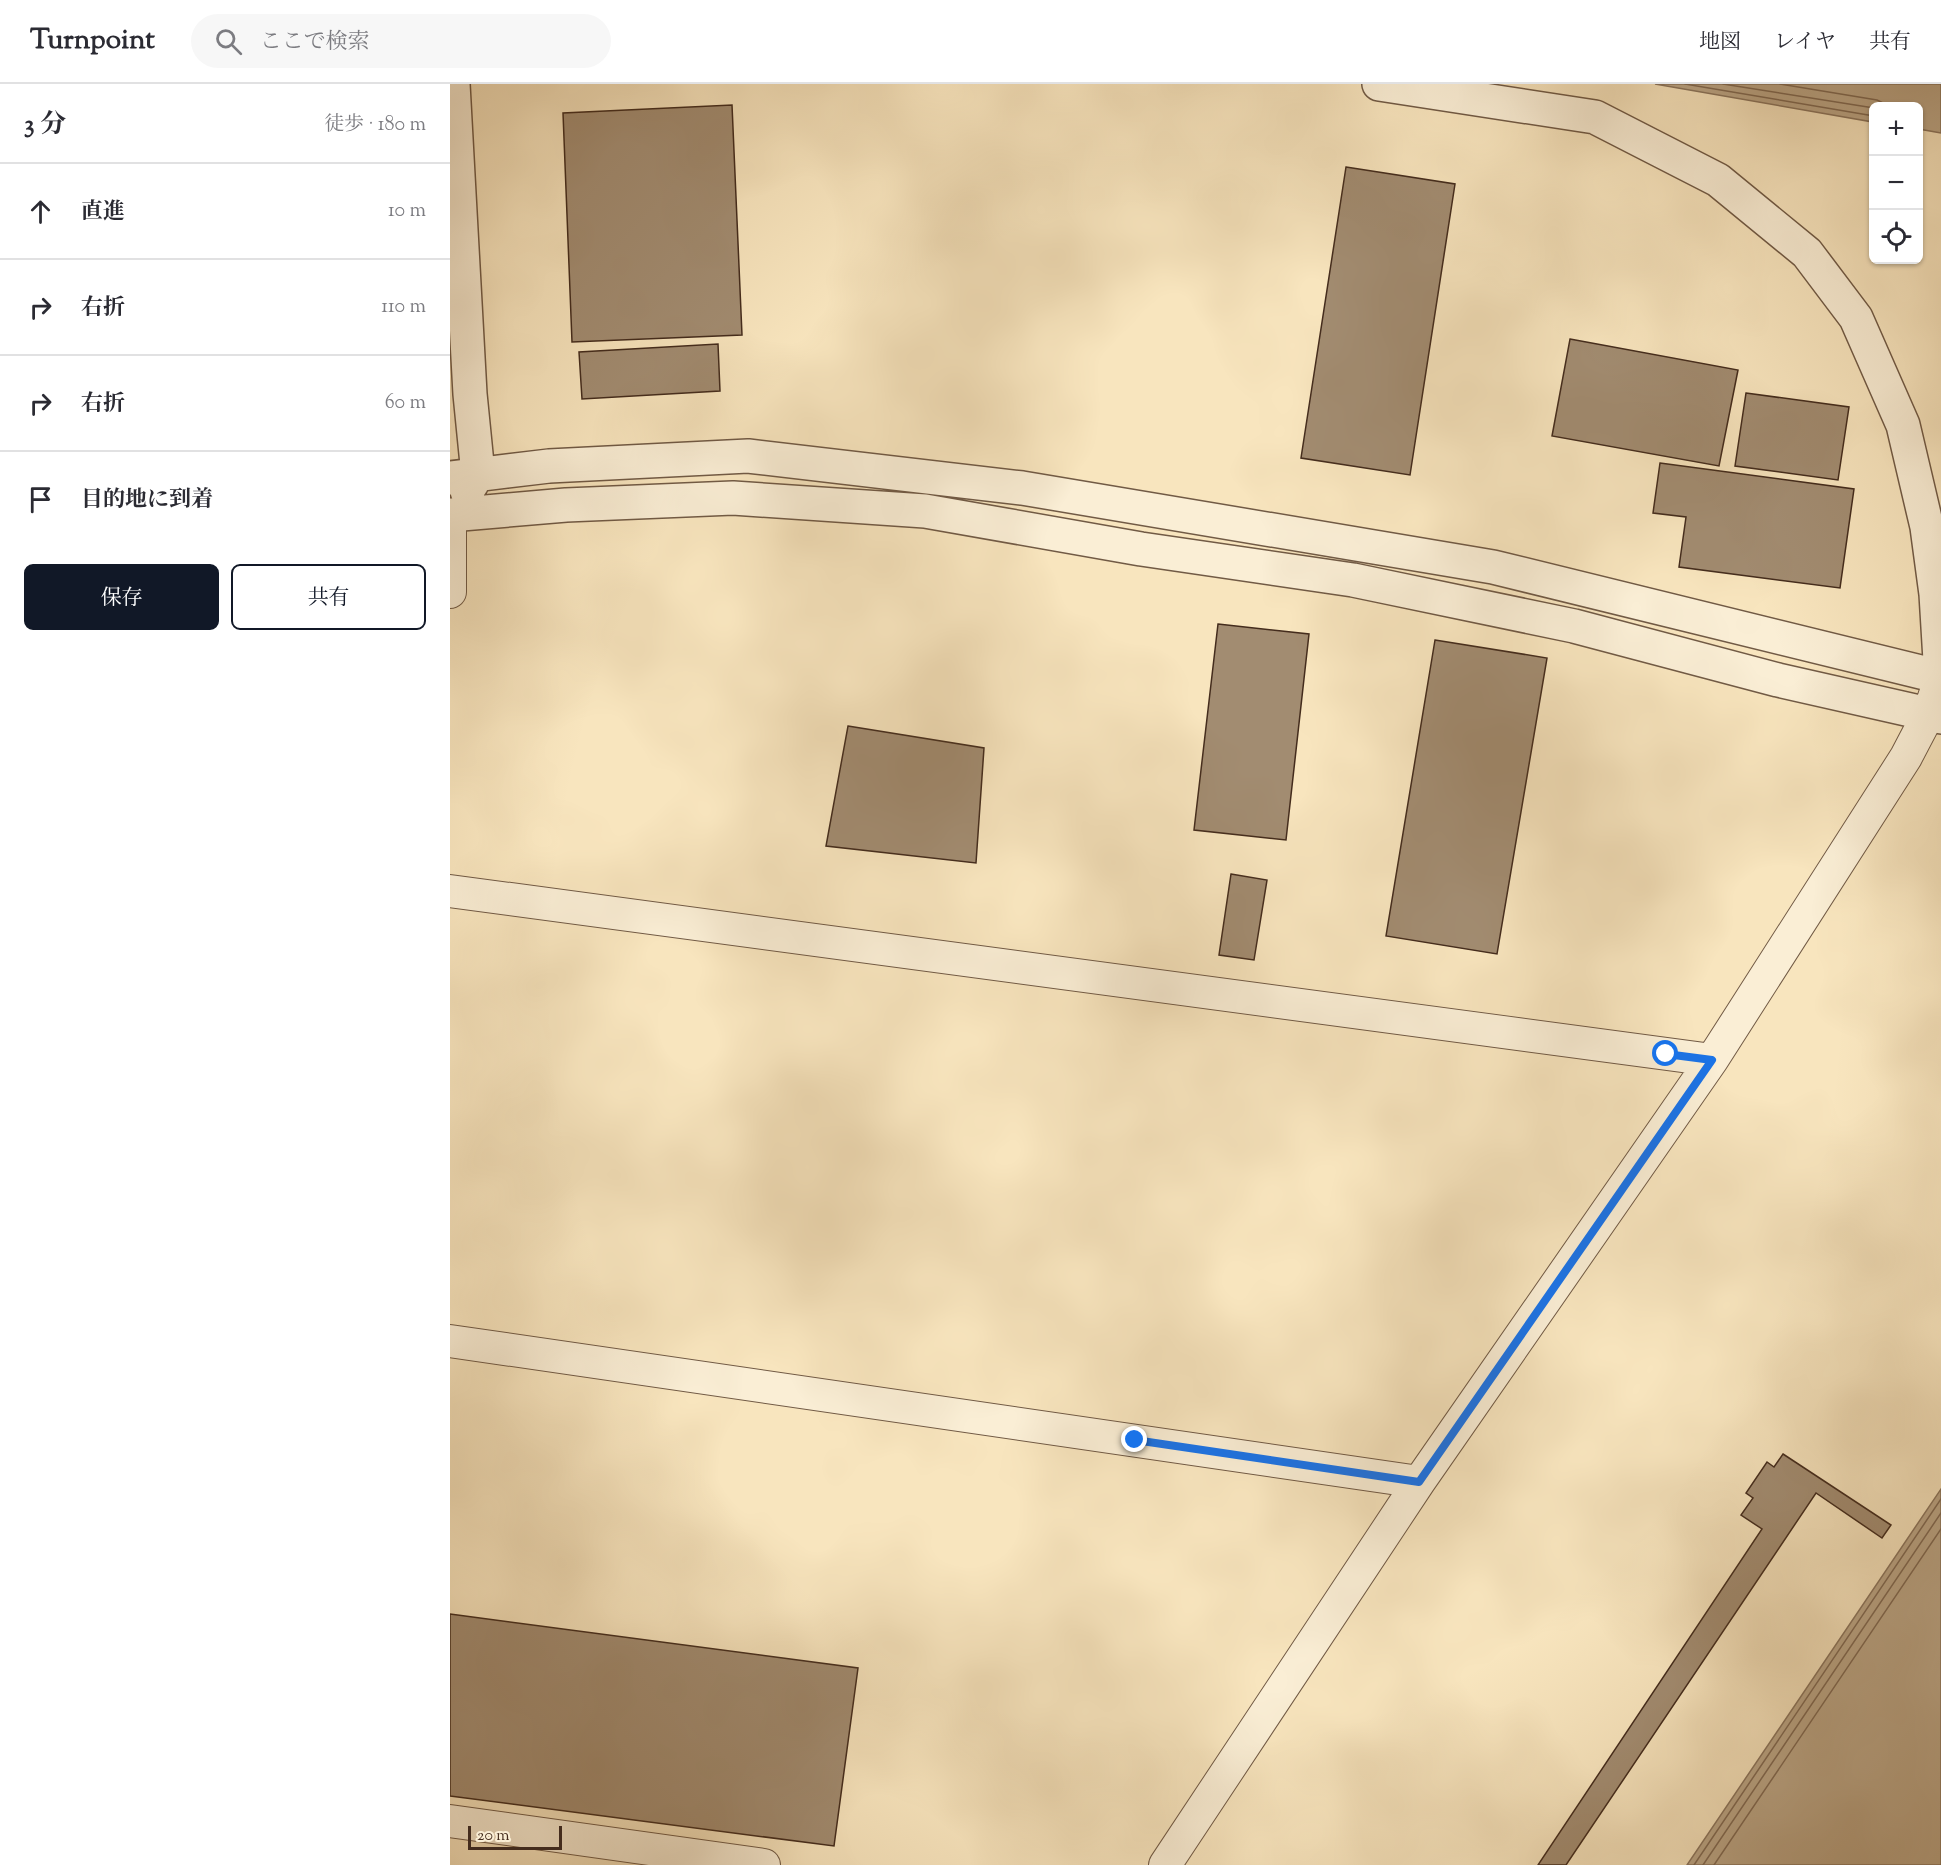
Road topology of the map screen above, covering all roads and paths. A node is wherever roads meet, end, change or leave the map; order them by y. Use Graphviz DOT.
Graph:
graph roads {
  1 [pos="453,84"];
  2 [pos="1379,84"];
  3 [pos="464,476"];
  4 [pos="450,515"];
  5 [pos="450,592"];
  6 [pos="1941,677"];
  7 [pos="1934,716"];
  8 [pos="450,891"];
  9 [pos="1712,1060"];
  10 [pos="450,1341"];
  11 [pos="1419,1482"];
  12 [pos="450,1821"];
  13 [pos="764,1865"];
  14 [pos="1165,1865"];
  1 -- 3 [label="street"];
  2 -- 6 [label="street"];
  3 -- 4 [label="street"];
  3 -- 6 [label="street"];
  4 -- 5 [label="street"];
  4 -- 7 [label="street"];
  6 -- 7 [label="street"];
  7 -- 9 [label="street"];
  8 -- 9 [label="street"];
  9 -- 11 [label="street"];
  10 -- 11 [label="street"];
  11 -- 14 [label="street"];
  12 -- 13 [label="street"];
}
